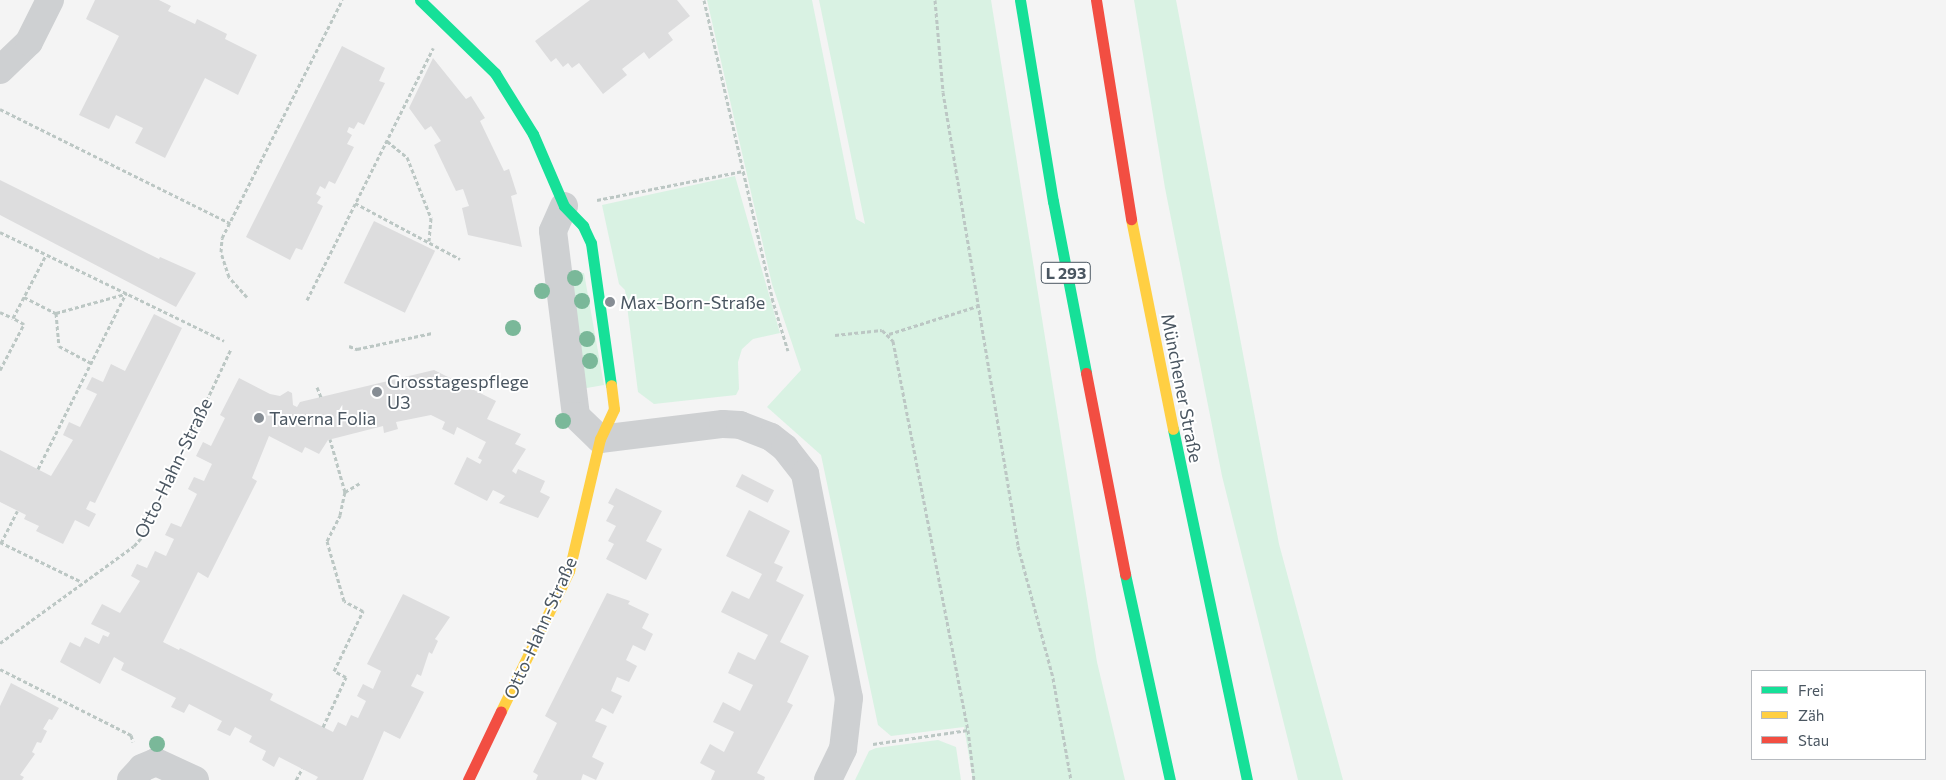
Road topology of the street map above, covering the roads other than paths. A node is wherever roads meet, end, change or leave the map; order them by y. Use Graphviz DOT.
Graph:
graph roads {
  1 [pos="50,0"];
  2 [pos="420,0"];
  3 [pos="1020,0"];
  4 [pos="1096,0"];
  5 [pos="0,70"];
  6 [pos="564,206"];
  7 [pos="600,439"];
  8 [pos="136,774"];
  9 [pos="195,780"];
  10 [pos="468,780"];
  11 [pos="828,780"];
  12 [pos="1170,780"];
  13 [pos="1247,780"];
  1 -- 5 [label="street"];
  2 -- 6 [label="main road, Otto-Hahn-Straße"];
  3 -- 12 [label="main road, L 293"];
  4 -- 13 [label="main road, Münchener Straße"];
  6 -- 7 [label="street"];
  6 -- 7 [label="main road, Otto-Hahn-Straße"];
  7 -- 10 [label="main road, Otto-Hahn-Straße"];
  7 -- 11 [label="street"];
  8 -- 9 [label="street"];
}
